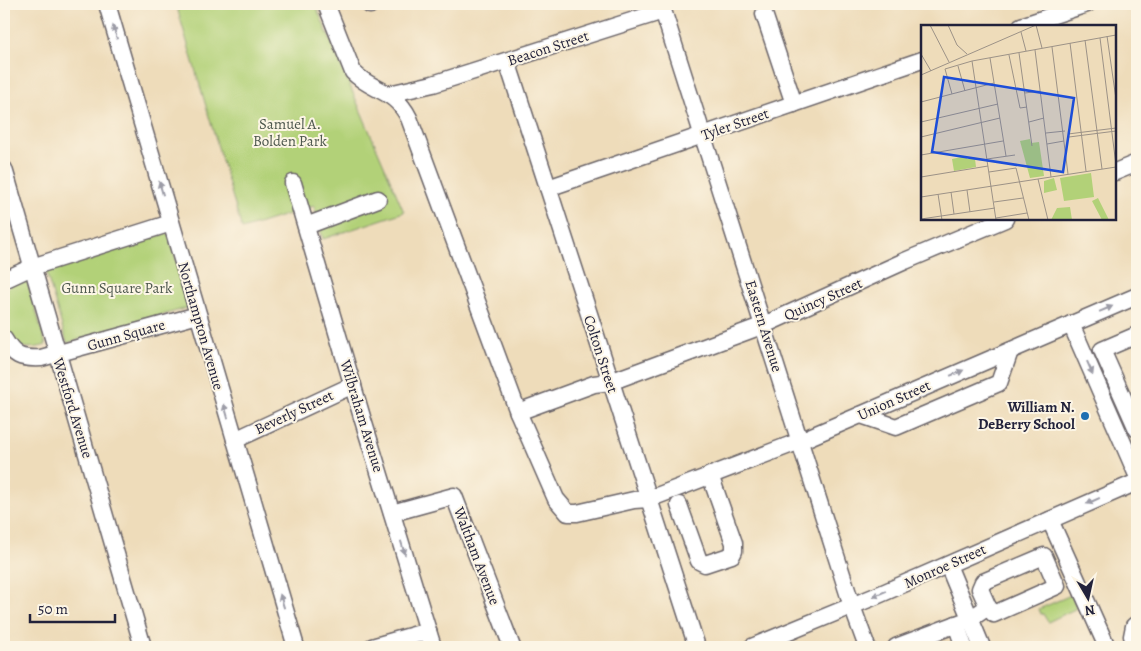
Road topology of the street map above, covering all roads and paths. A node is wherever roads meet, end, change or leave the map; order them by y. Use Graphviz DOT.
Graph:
graph roads {
  1 [pos="107,4"];
  2 [pos="326,4"];
  3 [pos="1087,4"];
  4 [pos="662,7"];
  5 [pos="764,14"];
  6 [pos="1024,25"];
  7 [pos="921,60"];
  8 [pos="507,61"];
  9 [pos="389,94"];
  10 [pos="794,104"];
  11 [pos="704,135"];
  12 [pos="1137,163"];
  13 [pos="4,169"];
  14 [pos="1116,172"];
  15 [pos="294,183"];
  16 [pos="548,188"];
  17 [pos="378,199"];
  18 [pos="1003,220"];
  19 [pos="171,222"];
  20 [pos="306,226"];
  21 [pos="32,268"];
  22 [pos="4,280"];
  23 [pos="1137,296"];
  24 [pos="198,314"];
  25 [pos="1071,324"];
  26 [pos="764,325"];
  27 [pos="1137,335"];
  28 [pos="4,339"];
  29 [pos="1010,350"];
  30 [pos="57,354"];
  31 [pos="610,382"];
  32 [pos="353,384"];
  33 [pos="518,412"];
  34 [pos="861,415"];
  35 [pos="1137,429"];
  36 [pos="235,440"];
  37 [pos="800,441"];
  38 [pos="1131,444"];
  39 [pos="710,475"];
  40 [pos="1137,475"];
  41 [pos="1137,482"];
  42 [pos="649,499"];
  43 [pos="679,505"];
  44 [pos="392,513"];
  45 [pos="1050,520"];
  46 [pos="948,565"];
  47 [pos="852,606"];
  48 [pos="988,607"];
  49 [pos="963,621"];
  50 [pos="1137,624"];
  51 [pos="428,631"];
  52 [pos="143,647"];
  53 [pos="296,647"];
  54 [pos="372,647"];
  55 [pos="433,647"];
  56 [pos="512,647"];
  57 [pos="697,647"];
  58 [pos="752,647"];
  59 [pos="867,647"];
  60 [pos="896,647"];
  61 [pos="964,647"];
  62 [pos="982,647"];
  63 [pos="1107,647"];
  64 [pos="1137,647"];
  19 -- 1 [label="street, Northampton Avenue, one-way"];
  2 -- 9 [label="street"];
  3 -- 6 [label="street"];
  4 -- 8 [label="street, Beacon Street"];
  4 -- 11 [label="street, Eastern Avenue"];
  5 -- 10 [label="street"];
  7 -- 10 [label="street, Tyler Street"];
  8 -- 9 [label="street, Beacon Street"];
  8 -- 16 [label="street, Colton Street"];
  9 -- 33 [label="street"];
  10 -- 11 [label="street, Tyler Street"];
  11 -- 16 [label="street, Tyler Street"];
  11 -- 26 [label="street, Eastern Avenue"];
  12 -- 14 [label="street"];
  13 -- 21 [label="street, Westford Avenue"];
  15 -- 20 [label="street, Wilbraham Avenue"];
  16 -- 31 [label="street, Colton Street"];
  17 -- 20 [label="street"];
  18 -- 26 [label="street, Quincy Street"];
  19 -- 21 [label="street"];
  19 -- 24 [label="street, Northampton Avenue"];
  20 -- 32 [label="street, Wilbraham Avenue"];
  21 -- 22 [label="street"];
  21 -- 30 [label="street, Westford Avenue"];
  25 -- 23 [label="street, Union Street, one-way"];
  24 -- 30 [label="street, Gunn Square"];
  36 -- 24 [label="street, Northampton Avenue, one-way"];
  25 -- 29 [label="street, Union Street"];
  25 -- 38 [label="street, one-way"];
  26 -- 31 [label="street, Quincy Street"];
  26 -- 37 [label="street, Eastern Avenue"];
  27 -- 35 [label="street"];
  28 -- 30 [label="street, Gunn Square"];
  34 -- 29 [label="street, Union Street, one-way"];
  29 -- 34 [label="street"];
  30 -- 52 [label="street, Westford Avenue"];
  31 -- 33 [label="street, Quincy Street"];
  31 -- 42 [label="street, Colton Street"];
  32 -- 36 [label="street, Beverly Street"];
  32 -- 44 [label="street, Wilbraham Avenue"];
  33 -- 42 [label="street, Union Street"];
  34 -- 37 [label="street, Union Street"];
  53 -- 36 [label="street, Northampton Avenue, one-way"];
  37 -- 39 [label="street, Union Street"];
  37 -- 47 [label="street, Eastern Avenue"];
  38 -- 40 [label="street"];
  39 -- 42 [label="street, Union Street"];
  39 -- 43 [label="street"];
  41 -- 45 [label="street, Monroe Street, one-way"];
  42 -- 57 [label="street, Colton Street"];
  44 -- 51 [label="street, Wilbraham Avenue, one-way"];
  44 -- 56 [label="street, Waltham Avenue"];
  45 -- 46 [label="street, Monroe Street"];
  45 -- 63 [label="street"];
  46 -- 47 [label="street, Monroe Street, one-way"];
  46 -- 49 [label="street"];
  47 -- 58 [label="street, Monroe Street"];
  47 -- 59 [label="street, Eastern Avenue"];
  48 -- 48 [label="street"];
  48 -- 49 [label="street"];
  49 -- 60 [label="street"];
  49 -- 61 [label="street"];
  49 -- 62 [label="street"];
  50 -- 64 [label="street"];
  51 -- 54 [label="street"];
  51 -- 55 [label="street, Wilbraham Avenue"];
}
